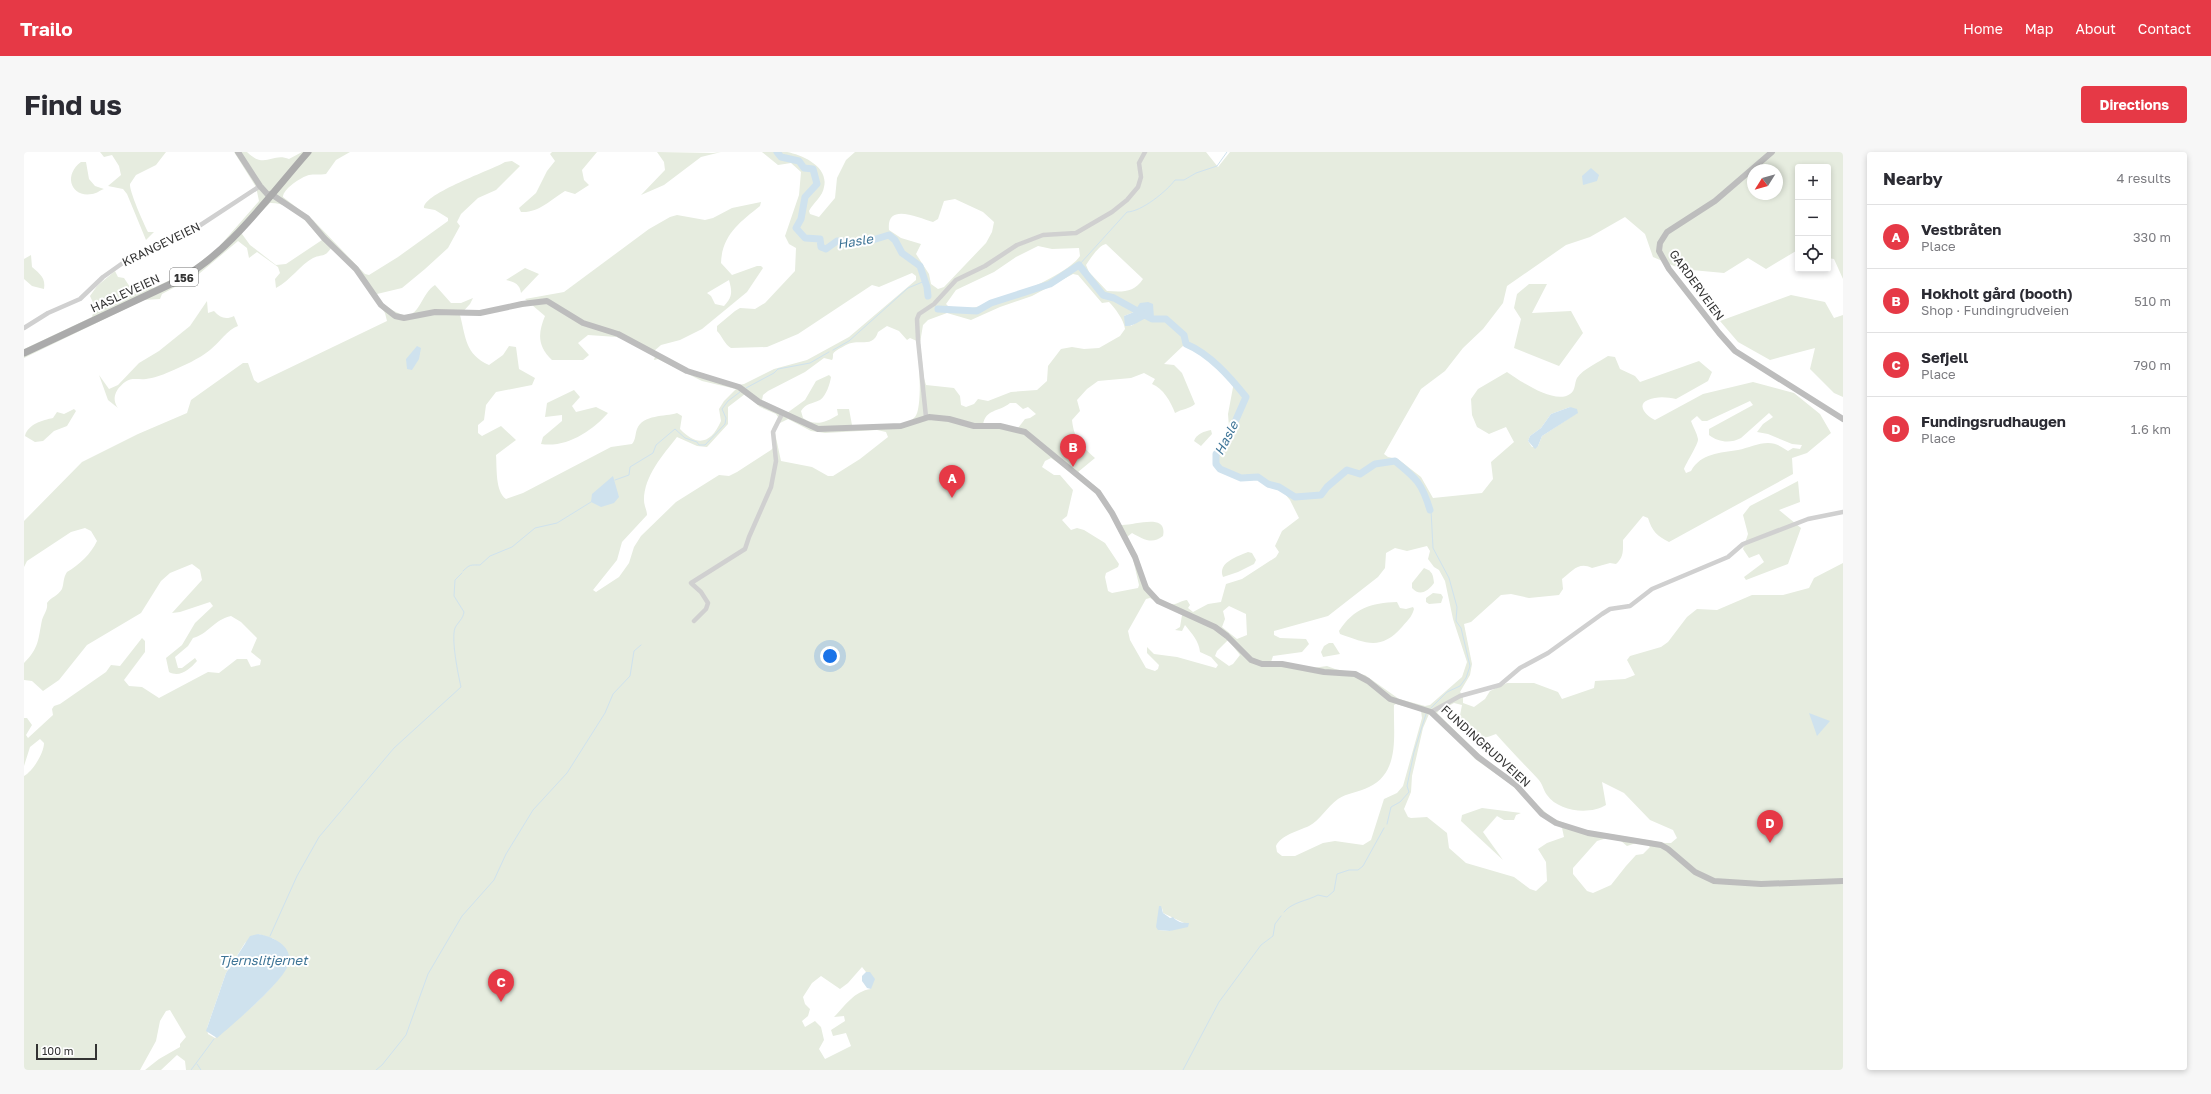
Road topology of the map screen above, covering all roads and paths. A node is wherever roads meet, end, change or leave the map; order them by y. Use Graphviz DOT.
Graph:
graph roads {
  1 [pos="238,152"];
  2 [pos="308,152"];
  3 [pos="1146,152"];
  4 [pos="1772,152"];
  5 [pos="260,186"];
  6 [pos="270,195"];
  7 [pos="24,328"];
  8 [pos="24,353"];
  9 [pos="782,414"];
  10 [pos="926,417"];
  11 [pos="1843,419"];
  12 [pos="1843,512"];
  13 [pos="694,621"];
  14 [pos="1431,712"];
  15 [pos="1843,881"];
  1 -- 5 [label="street, FUNDINGRUDVEIEN"];
  2 -- 6 [label="main road, HASLEVEIEN / 156"];
  3 -- 10 [label="street"];
  4 -- 11 [label="street, GARDERVEIEN"];
  5 -- 6 [label="street, FUNDINGRUDVEIEN"];
  5 -- 7 [label="street, KRANGEVEIEN"];
  6 -- 8 [label="main road, HASLEVEIEN / 156"];
  6 -- 9 [label="street, FUNDINGRUDVEIEN"];
  9 -- 10 [label="street, FUNDINGRUDVEIEN"];
  9 -- 13 [label="street"];
  10 -- 14 [label="street, FUNDINGRUDVEIEN"];
  12 -- 14 [label="street"];
  14 -- 15 [label="street, FUNDINGRUDVEIEN"];
}
